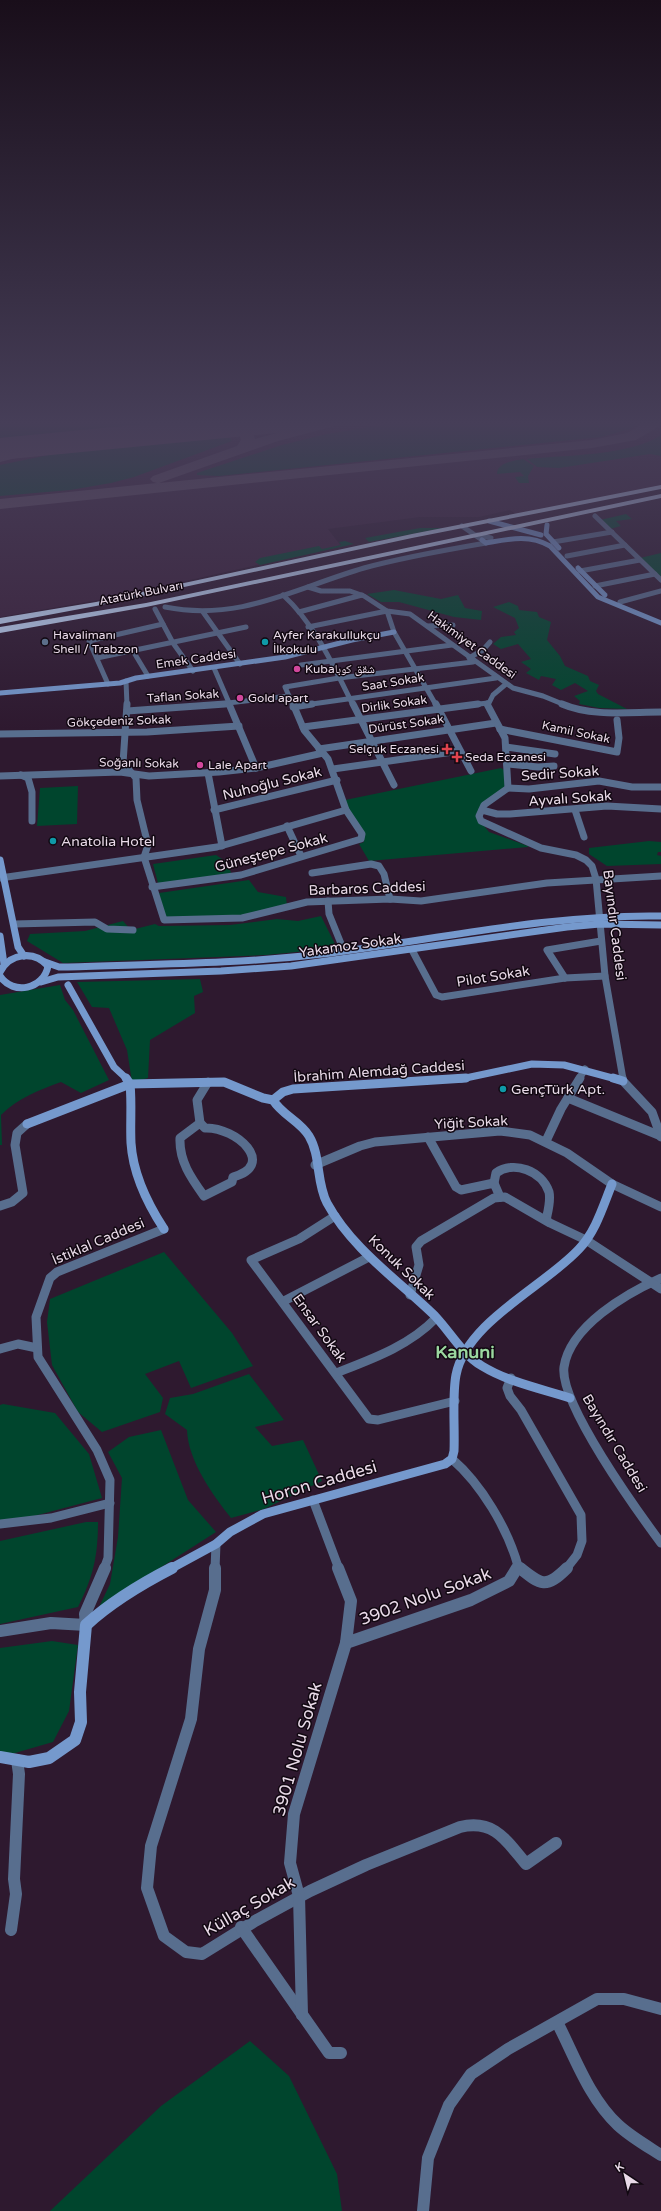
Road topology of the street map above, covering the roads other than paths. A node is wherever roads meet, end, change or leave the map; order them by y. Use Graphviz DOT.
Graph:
graph roads {
  1 [pos="477,523"];
  2 [pos="494,523"];
  3 [pos="535,523"];
  4 [pos="557,523"];
  5 [pos="603,523"];
  6 [pos="547,525"];
  7 [pos="462,526"];
  8 [pos="510,530"];
  9 [pos="612,532"];
  10 [pos="523,533"];
  11 [pos="483,536"];
  12 [pos="551,540"];
  13 [pos="625,545"];
  14 [pos="566,556"];
  15 [pos="640,560"];
  16 [pos="580,571"];
  17 [pos="655,574"];
  18 [pos="661,580"];
  19 [pos="595,586"];
  20 [pos="308,587"];
  21 [pos="661,591"];
  22 [pos="282,595"];
  23 [pos="362,595"];
  24 [pos="620,602"];
  25 [pos="165,607"];
  26 [pos="155,609"];
  27 [pos="387,610"];
  28 [pos="204,612"];
  29 [pos="299,612"];
  30 [pos="78,615"];
  31 [pos="661,618"];
  32 [pos="0,621"];
  33 [pos="661,623"];
  34 [pos="163,624"];
  35 [pos="0,625"];
  36 [pos="453,625"];
  37 [pos="427,626"];
  38 [pos="246,627"];
  39 [pos="308,627"];
  40 [pos="0,630"];
  41 [pos="394,632"];
  42 [pos="218,633"];
  43 [pos="0,635"];
  44 [pos="490,642"];
  45 [pos="173,643"];
  46 [pos="452,645"];
  47 [pos="324,648"];
  48 [pos="134,650"];
  49 [pos="405,650"];
  50 [pos="96,658"];
  51 [pos="330,660"];
  52 [pos="471,660"];
  53 [pos="240,664"];
  54 [pos="301,665"];
  55 [pos="214,668"];
  56 [pos="416,669"];
  57 [pos="193,671"];
  58 [pos="148,676"];
  59 [pos="339,678"];
  60 [pos="496,678"];
  61 [pos="126,681"];
  62 [pos="108,684"];
  63 [pos="506,684"];
  64 [pos="427,688"];
  65 [pos="0,693"];
  66 [pos="289,696"];
  67 [pos="350,700"];
  68 [pos="488,703"];
  69 [pos="230,704"];
  70 [pos="293,707"];
  71 [pos="438,709"];
  72 [pos="127,711"];
  73 [pos="661,712"];
  74 [pos="360,719"];
  75 [pos="617,720"];
  76 [pos="239,726"];
  77 [pos="498,726"];
  78 [pos="303,727"];
  79 [pos="449,730"];
  80 [pos="126,732"];
  81 [pos="0,734"];
  82 [pos="371,740"];
  83 [pos="506,748"];
  84 [pos="321,751"];
  85 [pos="460,751"];
  86 [pos="555,754"];
  87 [pos="382,762"];
  88 [pos="507,764"];
  89 [pos="554,766"];
  90 [pos="256,768"];
  91 [pos="332,769"];
  92 [pos="471,771"];
  93 [pos="132,773"];
  94 [pos="208,773"];
  95 [pos="21,775"];
  96 [pos="0,776"];
  97 [pos="337,780"];
  98 [pos="394,785"];
  99 [pos="661,787"];
  100 [pos="508,788"];
  101 [pos="661,809"];
  102 [pos="214,810"];
  103 [pos="346,810"];
  104 [pos="482,810"];
  105 [pos="575,810"];
  106 [pos="32,821"];
  107 [pos="287,826"];
  108 [pos="584,837"];
  109 [pos="222,846"];
  110 [pos="300,856"];
  111 [pos="144,857"];
  112 [pos="0,860"];
  113 [pos="312,873"];
  114 [pos="661,876"];
  115 [pos="2,878"];
  116 [pos="596,879"];
  117 [pos="152,887"];
  118 [pos="390,899"];
  119 [pos="328,901"];
  120 [pos="598,915"];
  121 [pos="661,916"];
  122 [pos="14,924"];
  123 [pos="600,924"];
  124 [pos="661,925"];
  125 [pos="133,930"];
  126 [pos="0,936"];
  127 [pos="601,941"];
  128 [pos="412,950"];
  129 [pos="344,951"];
  130 [pos="24,956"];
  131 [pos="45,962"];
  132 [pos="4,964"];
  133 [pos="0,972"];
  134 [pos="0,976"];
  135 [pos="604,976"];
  136 [pos="565,978"];
  137 [pos="41,982"];
  138 [pos="68,985"];
  139 [pos="585,1069"];
  140 [pos="623,1081"];
  141 [pos="208,1082"];
  142 [pos="130,1084"];
  143 [pos="568,1098"];
  144 [pos="273,1100"];
  145 [pos="200,1123"];
  146 [pos="428,1137"];
  147 [pos="661,1137"];
  148 [pos="546,1141"];
  149 [pos="315,1164"];
  150 [pos="494,1183"];
  151 [pos="612,1184"];
  152 [pos="500,1198"];
  153 [pos="0,1206"];
  154 [pos="661,1207"];
  155 [pos="335,1216"];
  156 [pos="546,1220"];
  157 [pos="586,1240"];
  158 [pos="369,1257"];
  159 [pos="661,1278"];
  160 [pos="650,1283"];
  161 [pos="661,1289"];
  162 [pos="410,1295"];
  163 [pos="284,1301"];
  164 [pos="436,1318"];
  165 [pos="37,1348"];
  166 [pos="0,1349"];
  167 [pos="465,1353"];
  168 [pos="336,1373"];
  169 [pos="511,1378"];
  170 [pos="570,1398"];
  171 [pos="455,1401"];
  172 [pos="452,1460"];
  173 [pos="313,1500"];
  174 [pos="110,1503"];
  175 [pos="0,1524"];
  176 [pos="661,1543"];
  177 [pos="216,1544"];
  178 [pos="518,1566"];
  179 [pos="86,1625"];
  180 [pos="0,1631"];
  181 [pos="346,1643"];
  182 [pos="0,1757"];
  183 [pos="17,1760"];
  184 [pos="556,1843"];
  185 [pos="299,1896"];
  186 [pos="241,1928"];
  187 [pos="11,1930"];
  188 [pos="661,2010"];
  189 [pos="302,2015"];
  190 [pos="557,2022"];
  191 [pos="341,2053"];
  192 [pos="661,2155"];
  193 [pos="423,2211"];
  1 -- 7 [label="highway"];
  2 -- 8 [label="street"];
  3 -- 11 [label="highway"];
  4 -- 6 [label="highway"];
  5 -- 9 [label="street"];
  6 -- 10 [label="highway"];
  6 -- 12 [label="street"];
  7 -- 11 [label="street"];
  7 -- 32 [label="highway"];
  8 -- 10 [label="highway"];
  8 -- 11 [label="highway"];
  9 -- 12 [label="street"];
  9 -- 13 [label="street"];
  10 -- 11 [label="street"];
  10 -- 12 [label="street"];
  10 -- 33 [label="street"];
  11 -- 20 [label="street"];
  11 -- 25 [label="highway"];
  11 -- 30 [label="highway, Atatürk Bulvarı"];
  12 -- 14 [label="street"];
  13 -- 14 [label="street"];
  13 -- 15 [label="street"];
  14 -- 16 [label="street"];
  15 -- 16 [label="street"];
  15 -- 17 [label="street"];
  16 -- 19 [label="street"];
  17 -- 18 [label="street"];
  17 -- 19 [label="street"];
  19 -- 24 [label="street"];
  20 -- 22 [label="street"];
  20 -- 23 [label="street, Hakimiyet Caddesi"];
  21 -- 24 [label="street"];
  22 -- 28 [label="street"];
  22 -- 29 [label="street"];
  23 -- 27 [label="street, Hakimiyet Caddesi"];
  23 -- 29 [label="street"];
  24 -- 31 [label="street"];
  25 -- 26 [label="highway"];
  25 -- 28 [label="street"];
  26 -- 34 [label="street"];
  26 -- 43 [label="highway"];
  27 -- 37 [label="street, Hakimiyet Caddesi"];
  27 -- 39 [label="street"];
  27 -- 41 [label="street"];
  28 -- 42 [label="street"];
  29 -- 39 [label="street"];
  30 -- 35 [label="highway, Atatürk Bulvarı"];
  30 -- 40 [label="highway, Atatürk Bulvarı"];
  34 -- 45 [label="street"];
  34 -- 50 [label="street"];
  36 -- 37 [label="street"];
  37 -- 46 [label="street, Hakimiyet Caddesi"];
  38 -- 42 [label="street"];
  39 -- 47 [label="street"];
  41 -- 47 [label="street, Emek Caddesi"];
  41 -- 49 [label="street"];
  42 -- 45 [label="street"];
  42 -- 53 [label="street"];
  44 -- 52 [label="street"];
  45 -- 48 [label="street"];
  45 -- 57 [label="street"];
  46 -- 49 [label="street"];
  46 -- 52 [label="street, Hakimiyet Caddesi"];
  47 -- 51 [label="street"];
  47 -- 53 [label="street, Emek Caddesi"];
  48 -- 50 [label="street"];
  48 -- 58 [label="street"];
  49 -- 51 [label="street"];
  49 -- 56 [label="street"];
  50 -- 62 [label="street"];
  51 -- 54 [label="street"];
  51 -- 59 [label="street"];
  52 -- 56 [label="street"];
  52 -- 60 [label="street, Hakimiyet Caddesi"];
  53 -- 55 [label="street, Emek Caddesi"];
  55 -- 57 [label="street, Emek Caddesi"];
  55 -- 69 [label="street"];
  56 -- 59 [label="street"];
  56 -- 64 [label="street"];
  57 -- 58 [label="street, Emek Caddesi"];
  58 -- 61 [label="street, Emek Caddesi"];
  59 -- 66 [label="street"];
  59 -- 67 [label="street"];
  60 -- 63 [label="street, Hakimiyet Caddesi"];
  60 -- 64 [label="street, Saat Sokak"];
  61 -- 62 [label="street, Emek Caddesi"];
  61 -- 72 [label="street"];
  62 -- 65 [label="street, Emek Caddesi"];
  63 -- 68 [label="street"];
  63 -- 73 [label="street, Hakimiyet Caddesi"];
  64 -- 67 [label="street, Saat Sokak"];
  64 -- 71 [label="street"];
  66 -- 69 [label="street, Taflan Sokak"];
  66 -- 70 [label="street"];
  67 -- 70 [label="street, Saat Sokak"];
  67 -- 74 [label="street"];
  68 -- 71 [label="street, Dirlik Sokak"];
  68 -- 77 [label="street"];
  69 -- 72 [label="street, Taflan Sokak"];
  69 -- 76 [label="street"];
  70 -- 78 [label="street"];
  71 -- 74 [label="street, Dirlik Sokak"];
  71 -- 79 [label="street"];
  72 -- 80 [label="street"];
  74 -- 78 [label="street, Dirlik Sokak"];
  74 -- 82 [label="street"];
  75 -- 77 [label="street, Kamil Sokak"];
  76 -- 80 [label="street, Gökçedeniz Sokak"];
  76 -- 90 [label="street"];
  77 -- 79 [label="street, Dürüst Sokak"];
  77 -- 83 [label="street"];
  78 -- 84 [label="street"];
  79 -- 82 [label="street, Dürüst Sokak"];
  79 -- 85 [label="street"];
  80 -- 81 [label="street, Gökçedeniz Sokak"];
  80 -- 93 [label="street"];
  82 -- 84 [label="street, Dürüst Sokak"];
  82 -- 87 [label="street"];
  83 -- 86 [label="street"];
  83 -- 88 [label="street"];
  84 -- 90 [label="street, Soğanlı Sokak"];
  84 -- 91 [label="street"];
  85 -- 87 [label="street"];
  85 -- 92 [label="street"];
  87 -- 91 [label="street"];
  87 -- 98 [label="street"];
  88 -- 89 [label="street"];
  88 -- 100 [label="street"];
  90 -- 94 [label="street, Soğanlı Sokak"];
  91 -- 97 [label="street"];
  93 -- 94 [label="street, Soğanlı Sokak"];
  93 -- 95 [label="street, Soğanlı Sokak"];
  93 -- 111 [label="street"];
  94 -- 102 [label="street"];
  95 -- 96 [label="street, Soğanlı Sokak"];
  95 -- 106 [label="street"];
  97 -- 102 [label="street, Nuhoğlu Sokak"];
  97 -- 103 [label="street"];
  99 -- 100 [label="street, Sedir Sokak"];
  100 -- 104 [label="street"];
  101 -- 105 [label="street, Ayvalı Sokak"];
  102 -- 109 [label="street"];
  103 -- 107 [label="street"];
  103 -- 110 [label="street, Güneştepe Sokak"];
  104 -- 105 [label="street, Ayvalı Sokak"];
  104 -- 116 [label="street, Bayındır Caddesi"];
  105 -- 108 [label="street"];
  107 -- 109 [label="street"];
  107 -- 110 [label="street"];
  109 -- 111 [label="street"];
  110 -- 117 [label="street, Güneştepe Sokak"];
  111 -- 115 [label="street"];
  111 -- 117 [label="street"];
  112 -- 115 [label="street"];
  113 -- 118 [label="street"];
  114 -- 116 [label="street, Barbaros Caddesi"];
  115 -- 122 [label="street"];
  116 -- 118 [label="street, Barbaros Caddesi"];
  116 -- 120 [label="street, Bayındır Caddesi"];
  117 -- 119 [label="street, Barbaros Caddesi"];
  118 -- 119 [label="street, Barbaros Caddesi"];
  119 -- 129 [label="street"];
  120 -- 121 [label="street, Yakamoz Sokak"];
  120 -- 123 [label="street, Bayındır Caddesi"];
  120 -- 129 [label="street, Yakamoz Sokak"];
  122 -- 125 [label="street"];
  122 -- 130 [label="street"];
  123 -- 124 [label="street, Yakamoz Sokak"];
  123 -- 127 [label="street, Bayındır Caddesi"];
  123 -- 128 [label="street, Yakamoz Sokak"];
  126 -- 132 [label="street"];
  127 -- 135 [label="street, Bayındır Caddesi"];
  127 -- 136 [label="street"];
  128 -- 136 [label="street, Pilot Sokak"];
  128 -- 137 [label="street, Yakamoz Sokak"];
  129 -- 131 [label="street, Yakamoz Sokak"];
  130 -- 131 [label="street, Yakamoz Sokak"];
  130 -- 132 [label="street"];
  131 -- 137 [label="street"];
  132 -- 133 [label="street"];
  134 -- 137 [label="street, Yakamoz Sokak"];
  135 -- 136 [label="street, Pilot Sokak"];
  135 -- 140 [label="street, Bayındır Caddesi"];
  138 -- 142 [label="street"];
  139 -- 140 [label="street, İbrahim Alemdağ Caddesi"];
  139 -- 143 [label="street"];
  139 -- 144 [label="street, İbrahim Alemdağ Caddesi"];
  140 -- 147 [label="street"];
  141 -- 142 [label="street"];
  141 -- 144 [label="street"];
  141 -- 145 [label="street"];
  142 -- 153 [label="street"];
  142 -- 165 [label="street, İstiklal Caddesi"];
  143 -- 147 [label="street"];
  143 -- 148 [label="street"];
  144 -- 149 [label="street, Konuk Sokak"];
  145 -- 145 [label="street"];
  146 -- 148 [label="street, Yiğit Sokak"];
  146 -- 149 [label="street, Yiğit Sokak"];
  146 -- 150 [label="street"];
  148 -- 151 [label="street, Yiğit Sokak"];
  149 -- 155 [label="street, Konuk Sokak"];
  150 -- 152 [label="street"];
  150 -- 156 [label="street"];
  151 -- 154 [label="street, Yiğit Sokak"];
  151 -- 157 [label="street"];
  152 -- 156 [label="street"];
  152 -- 162 [label="street"];
  155 -- 158 [label="street, Konuk Sokak"];
  155 -- 163 [label="street, Ensar Sokak"];
  156 -- 157 [label="street"];
  157 -- 160 [label="street"];
  157 -- 167 [label="street"];
  158 -- 162 [label="street, Konuk Sokak"];
  158 -- 163 [label="street"];
  159 -- 160 [label="street, Bayındır Caddesi"];
  160 -- 161 [label="street"];
  160 -- 170 [label="street, Bayındır Caddesi"];
  162 -- 164 [label="street, Konuk Sokak"];
  163 -- 168 [label="street, Ensar Sokak"];
  164 -- 167 [label="street, Konuk Sokak"];
  164 -- 168 [label="street"];
  165 -- 166 [label="street"];
  165 -- 174 [label="street, İstiklal Caddesi"];
  167 -- 169 [label="street, Konuk Sokak"];
  167 -- 171 [label="street"];
  168 -- 171 [label="street, Ensar Sokak"];
  169 -- 170 [label="street, Konuk Sokak"];
  169 -- 178 [label="street"];
  170 -- 176 [label="street, Bayındır Caddesi"];
  171 -- 172 [label="street"];
  172 -- 173 [label="street, Horon Caddesi"];
  172 -- 178 [label="street"];
  173 -- 177 [label="street, Horon Caddesi"];
  173 -- 181 [label="street, 3901 Nolu Sokak"];
  174 -- 175 [label="street"];
  174 -- 179 [label="street, İstiklal Caddesi"];
  177 -- 179 [label="street, Horon Caddesi"];
  177 -- 186 [label="street, Küllaç Sokak"];
  178 -- 181 [label="street, 3902 Nolu Sokak"];
  179 -- 180 [label="street"];
  179 -- 183 [label="street"];
  181 -- 185 [label="street, 3901 Nolu Sokak"];
  182 -- 183 [label="street"];
  183 -- 187 [label="street"];
  184 -- 185 [label="street, Küllaç Sokak"];
  185 -- 186 [label="street, Küllaç Sokak"];
  185 -- 189 [label="street, 3901 Nolu Sokak"];
  186 -- 189 [label="street"];
  188 -- 190 [label="street"];
  189 -- 191 [label="street"];
  190 -- 192 [label="street"];
  190 -- 193 [label="street"];
}
